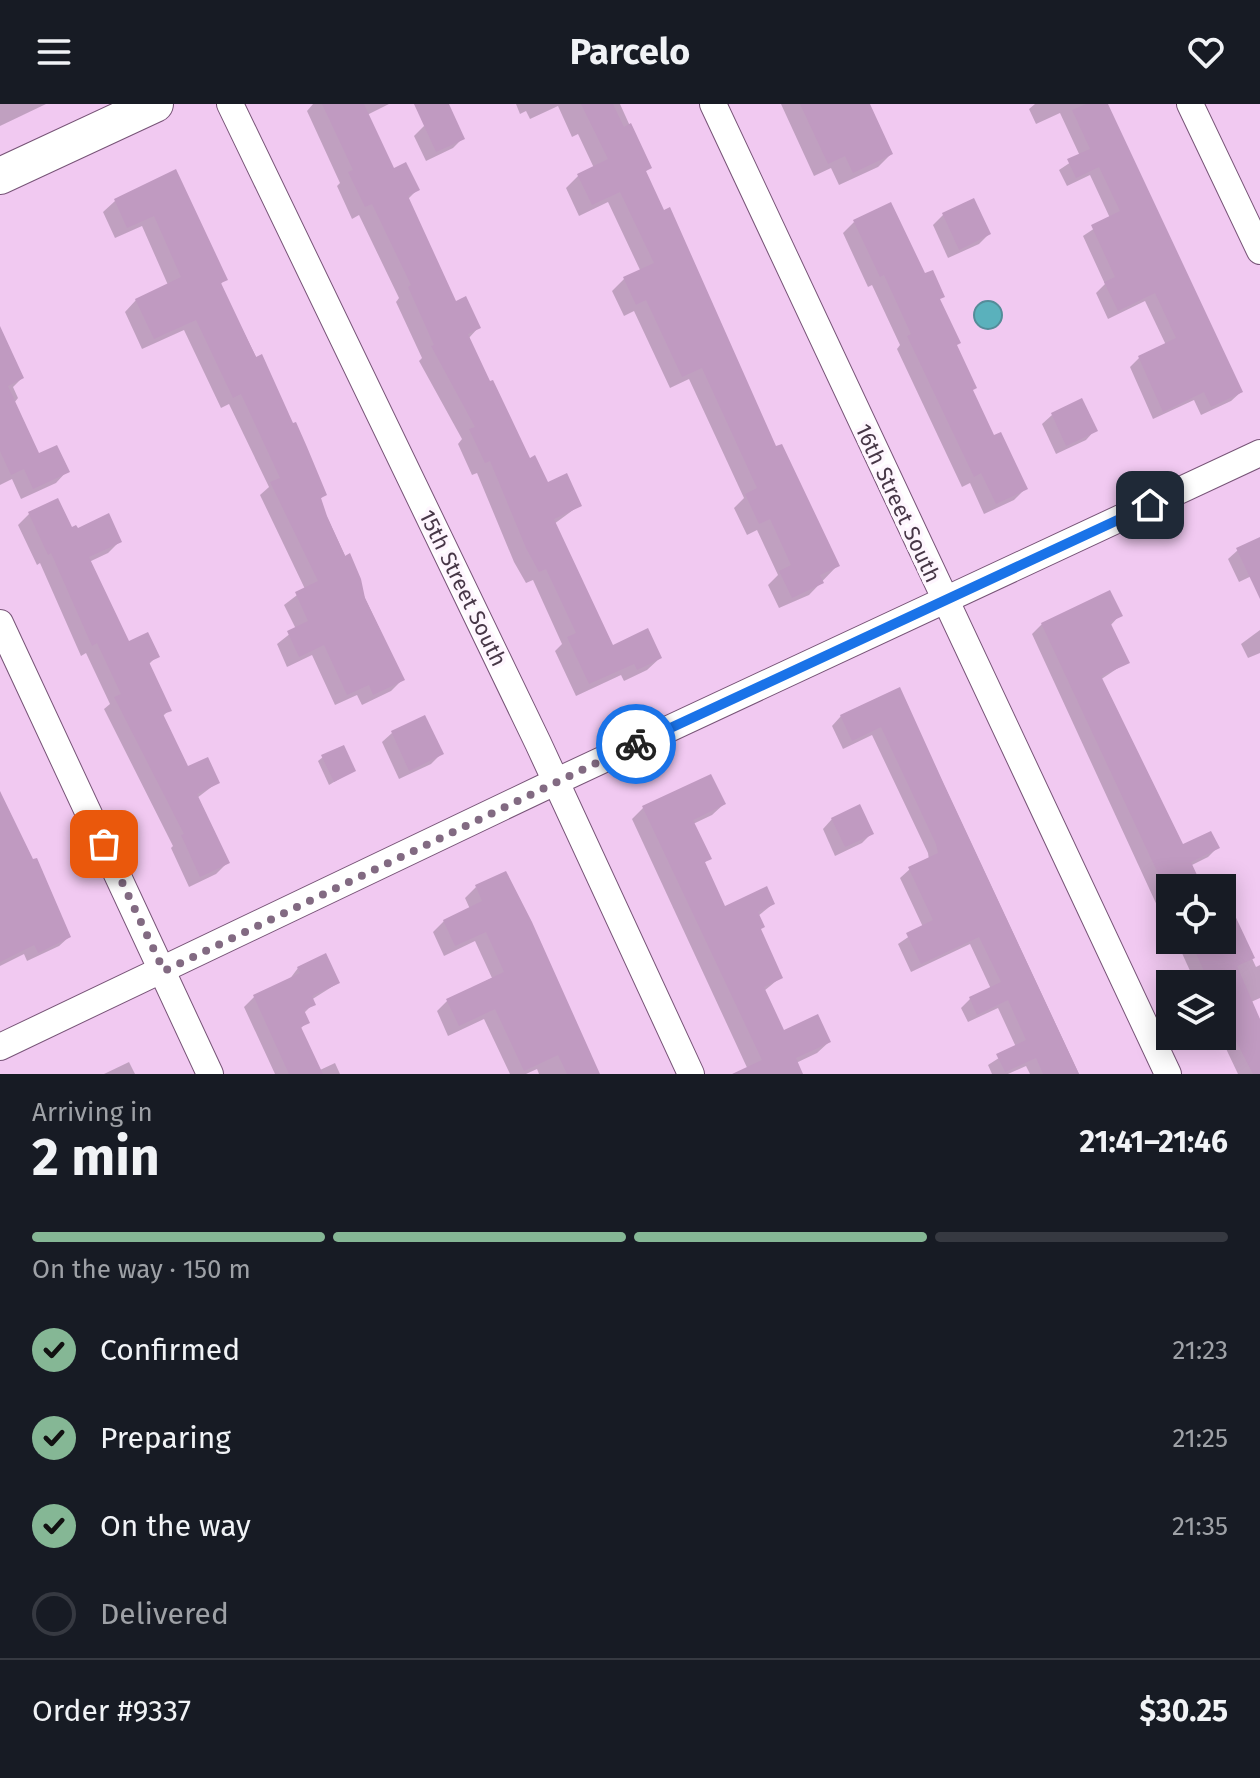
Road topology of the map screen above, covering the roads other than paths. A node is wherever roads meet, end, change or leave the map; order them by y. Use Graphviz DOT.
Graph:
graph roads {
  1 [pos="155,104"];
  2 [pos="230,104"];
  3 [pos="713,104"];
  4 [pos="1190,104"];
  5 [pos="0,176"];
  6 [pos="1260,251"];
  7 [pos="1260,453"];
  8 [pos="945,602"];
  9 [pos="0,623"];
  10 [pos="555,782"];
  11 [pos="164,971"];
  12 [pos="0,1047"];
  13 [pos="210,1074"];
  14 [pos="691,1074"];
  15 [pos="1168,1074"];
  1 -- 5 [label="street"];
  2 -- 10 [label="street, 15th Street South"];
  3 -- 8 [label="street, 16th Street South"];
  4 -- 6 [label="street"];
  7 -- 8 [label="street"];
  8 -- 10 [label="street"];
  8 -- 15 [label="street, 16th Street South"];
  9 -- 11 [label="street"];
  10 -- 11 [label="street"];
  10 -- 14 [label="street, 15th Street South"];
  11 -- 12 [label="street"];
  11 -- 13 [label="street"];
}
